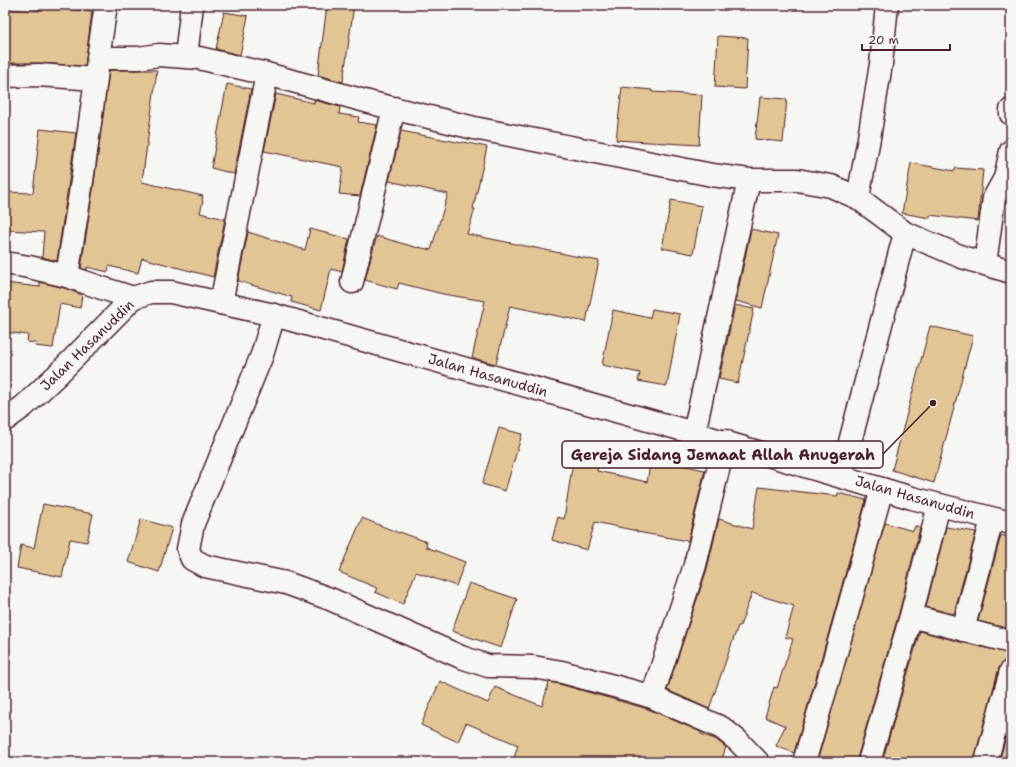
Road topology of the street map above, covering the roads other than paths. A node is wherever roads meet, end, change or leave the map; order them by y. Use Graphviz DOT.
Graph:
graph roads {
  1 [pos="106,5"];
  2 [pos="192,5"];
  3 [pos="887,5"];
  4 [pos="186,57"];
  5 [pos="98,58"];
  6 [pos="267,74"];
  7 [pos="5,76"];
  8 [pos="96,79"];
  9 [pos="394,108"];
  10 [pos="1011,110"];
  11 [pos="1011,114"];
  12 [pos="1011,151"];
  13 [pos="749,180"];
  14 [pos="858,198"];
  15 [pos="905,233"];
  16 [pos="5,264"];
  17 [pos="985,264"];
  18 [pos="1011,272"];
  19 [pos="67,276"];
  20 [pos="352,282"];
  21 [pos="133,298"];
  22 [pos="221,303"];
  23 [pos="274,315"];
  24 [pos="5,420"];
  25 [pos="694,433"];
  26 [pos="725,441"];
  27 [pos="841,476"];
  28 [pos="882,489"];
  29 [pos="939,505"];
  30 [pos="1001,521"];
  31 [pos="911,616"];
  32 [pos="963,630"];
  33 [pos="1011,642"];
  34 [pos="1011,671"];
  35 [pos="652,697"];
  36 [pos="758,762"];
  37 [pos="804,762"];
  38 [pos="869,762"];
  39 [pos="986,762"];
  1 -- 5 [label="street"];
  2 -- 4 [label="street"];
  3 -- 14 [label="street"];
  4 -- 5 [label="street"];
  4 -- 6 [label="street"];
  5 -- 8 [label="street"];
  6 -- 9 [label="street"];
  6 -- 22 [label="street"];
  7 -- 8 [label="street"];
  8 -- 19 [label="street"];
  9 -- 13 [label="street"];
  9 -- 20 [label="street"];
  10 -- 11 [label="street"];
  12 -- 17 [label="street"];
  13 -- 14 [label="street"];
  13 -- 25 [label="street"];
  14 -- 15 [label="street"];
  15 -- 17 [label="street"];
  15 -- 27 [label="street"];
  16 -- 19 [label="street"];
  17 -- 18 [label="street"];
  19 -- 21 [label="street"];
  21 -- 22 [label="street, Jalan Hasanuddin"];
  21 -- 24 [label="street, Jalan Hasanuddin"];
  22 -- 23 [label="street, Jalan Hasanuddin"];
  23 -- 25 [label="street, Jalan Hasanuddin"];
  23 -- 35 [label="street"];
  25 -- 26 [label="street, Jalan Hasanuddin"];
  26 -- 27 [label="street, Jalan Hasanuddin"];
  26 -- 35 [label="street"];
  27 -- 28 [label="street, Jalan Hasanuddin"];
  28 -- 29 [label="street, Jalan Hasanuddin"];
  28 -- 37 [label="street"];
  29 -- 30 [label="street, Jalan Hasanuddin"];
  29 -- 31 [label="street"];
  30 -- 32 [label="street"];
  31 -- 32 [label="street"];
  31 -- 38 [label="street"];
  32 -- 33 [label="street"];
  34 -- 39 [label="street"];
  35 -- 36 [label="street"];
}
